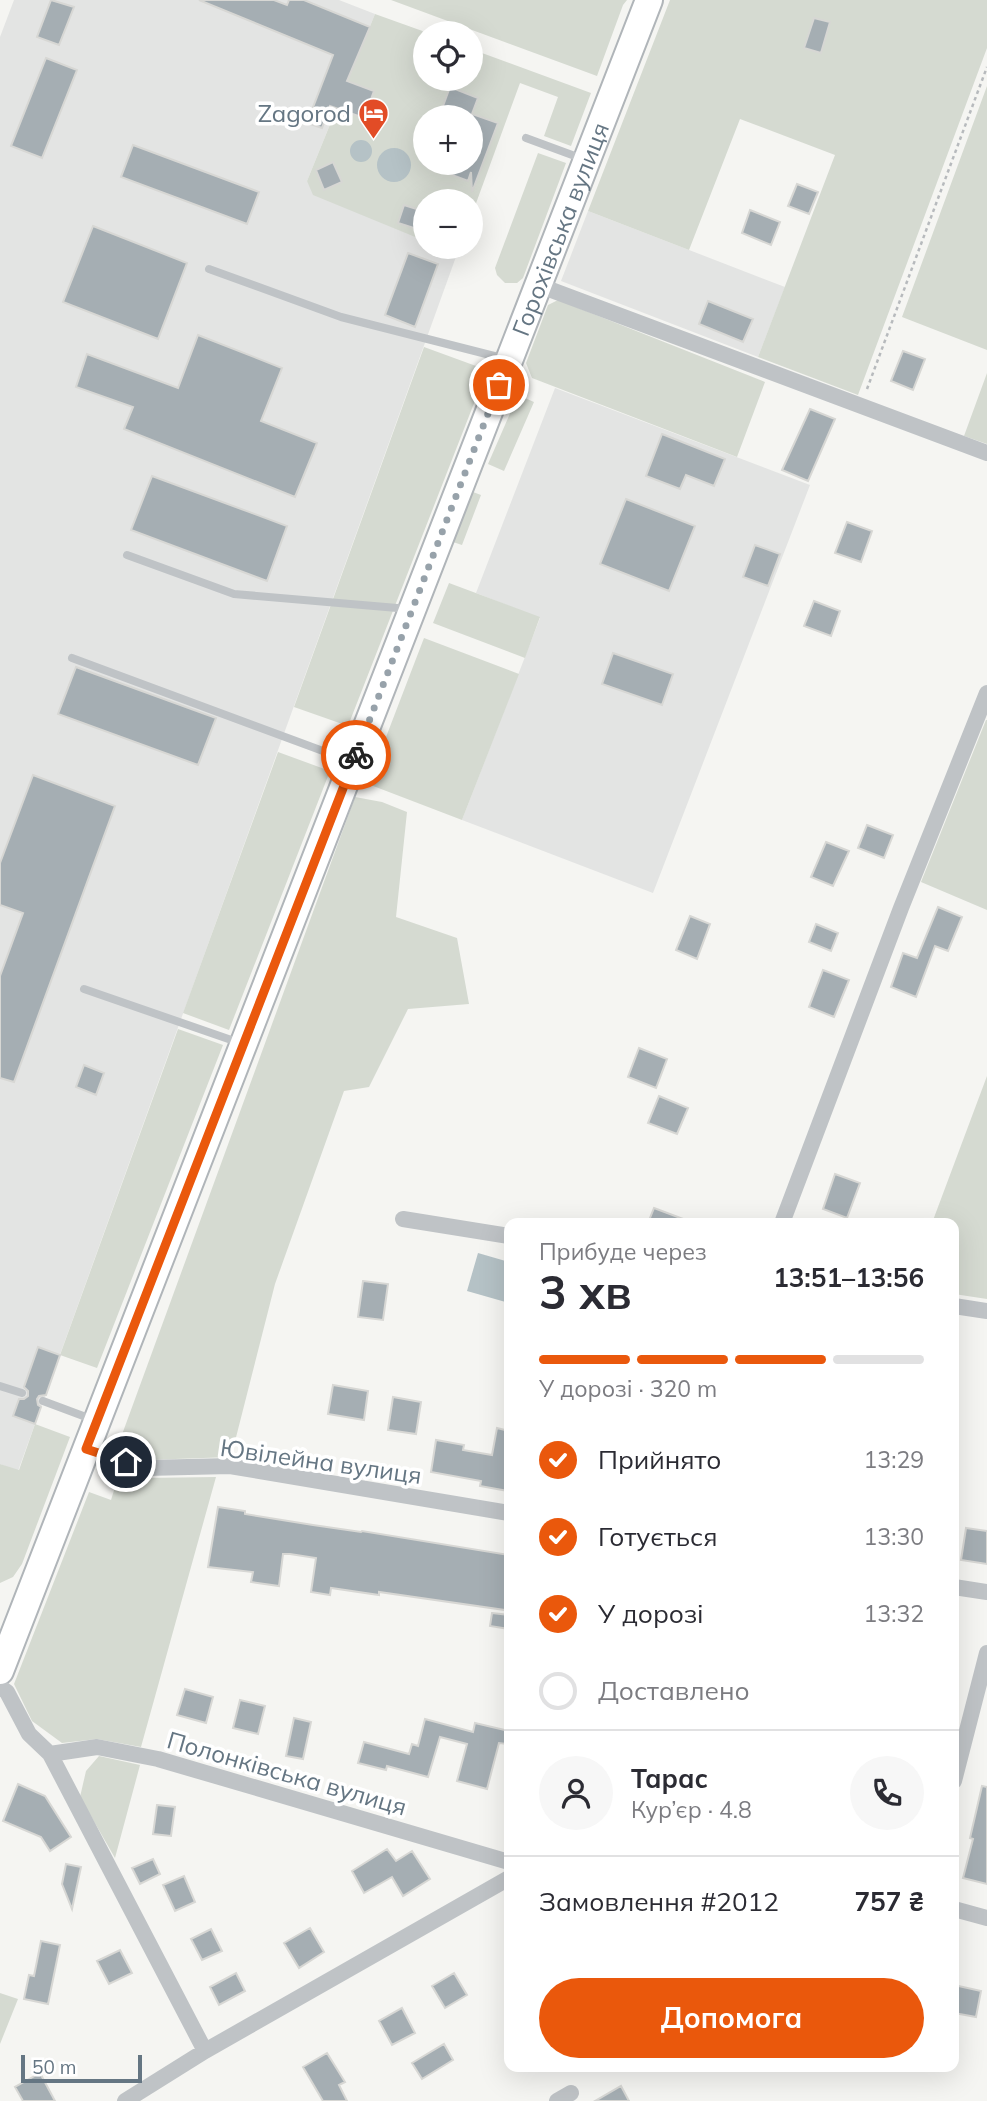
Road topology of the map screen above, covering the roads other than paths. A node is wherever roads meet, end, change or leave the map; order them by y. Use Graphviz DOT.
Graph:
graph roads {
  1 [pos="649,0"];
  2 [pos="526,138"];
  3 [pos="586,160"];
  4 [pos="209,269"];
  5 [pos="538,285"];
  6 [pos="509,360"];
  7 [pos="987,453"];
  8 [pos="127,555"];
  9 [pos="412,610"];
  10 [pos="72,659"];
  11 [pos="987,693"];
  12 [pos="353,762"];
  13 [pos="84,989"];
  14 [pos="243,1044"];
  15 [pos="784,1218"];
  16 [pos="403,1219"];
  17 [pos="504,1235"];
  18 [pos="959,1307"];
  19 [pos="987,1311"];
  20 [pos="0,1386"];
  21 [pos="22,1393"];
  22 [pos="44,1401"];
  23 [pos="97,1421"];
  24 [pos="86,1449"];
  25 [pos="504,1512"];
  26 [pos="959,1588"];
  27 [pos="987,1592"];
  28 [pos="987,1653"];
  29 [pos="0,1671"];
  30 [pos="0,1688"];
  31 [pos="50,1754"];
  32 [pos="959,1762"];
  33 [pos="504,1861"];
  34 [pos="504,1881"];
  35 [pos="959,1910"];
  36 [pos="987,1918"];
  37 [pos="205,2052"];
  38 [pos="125,2101"];
  1 -- 3 [label="main road, Горохівська вулиця"];
  2 -- 3 [label="lane"];
  3 -- 5 [label="main road, Горохівська вулиця"];
  4 -- 6 [label="lane"];
  5 -- 6 [label="main road, Горохівська вулиця"];
  5 -- 7 [label="street"];
  6 -- 9 [label="main road, Горохівська вулиця"];
  8 -- 9 [label="lane"];
  9 -- 12 [label="main road, Горохівська вулиця"];
  10 -- 12 [label="lane"];
  11 -- 15 [label="street"];
  12 -- 14 [label="main road, Горохівська вулиця"];
  13 -- 14 [label="lane"];
  14 -- 23 [label="main road, Горохівська вулиця"];
  16 -- 17 [label="street"];
  18 -- 19 [label="street"];
  20 -- 21 [label="lane"];
  22 -- 23 [label="lane"];
  23 -- 24 [label="main road, Горохівська вулиця"];
  24 -- 25 [label="street, Ювілейна вулиця"];
  24 -- 29 [label="main road, Горохівська вулиця"];
  26 -- 27 [label="street"];
  28 -- 32 [label="street"];
  30 -- 31 [label="street"];
  31 -- 33 [label="street, Полонківська вулиця"];
  31 -- 37 [label="street"];
  34 -- 37 [label="street"];
  35 -- 36 [label="street"];
  37 -- 38 [label="street"];
}
